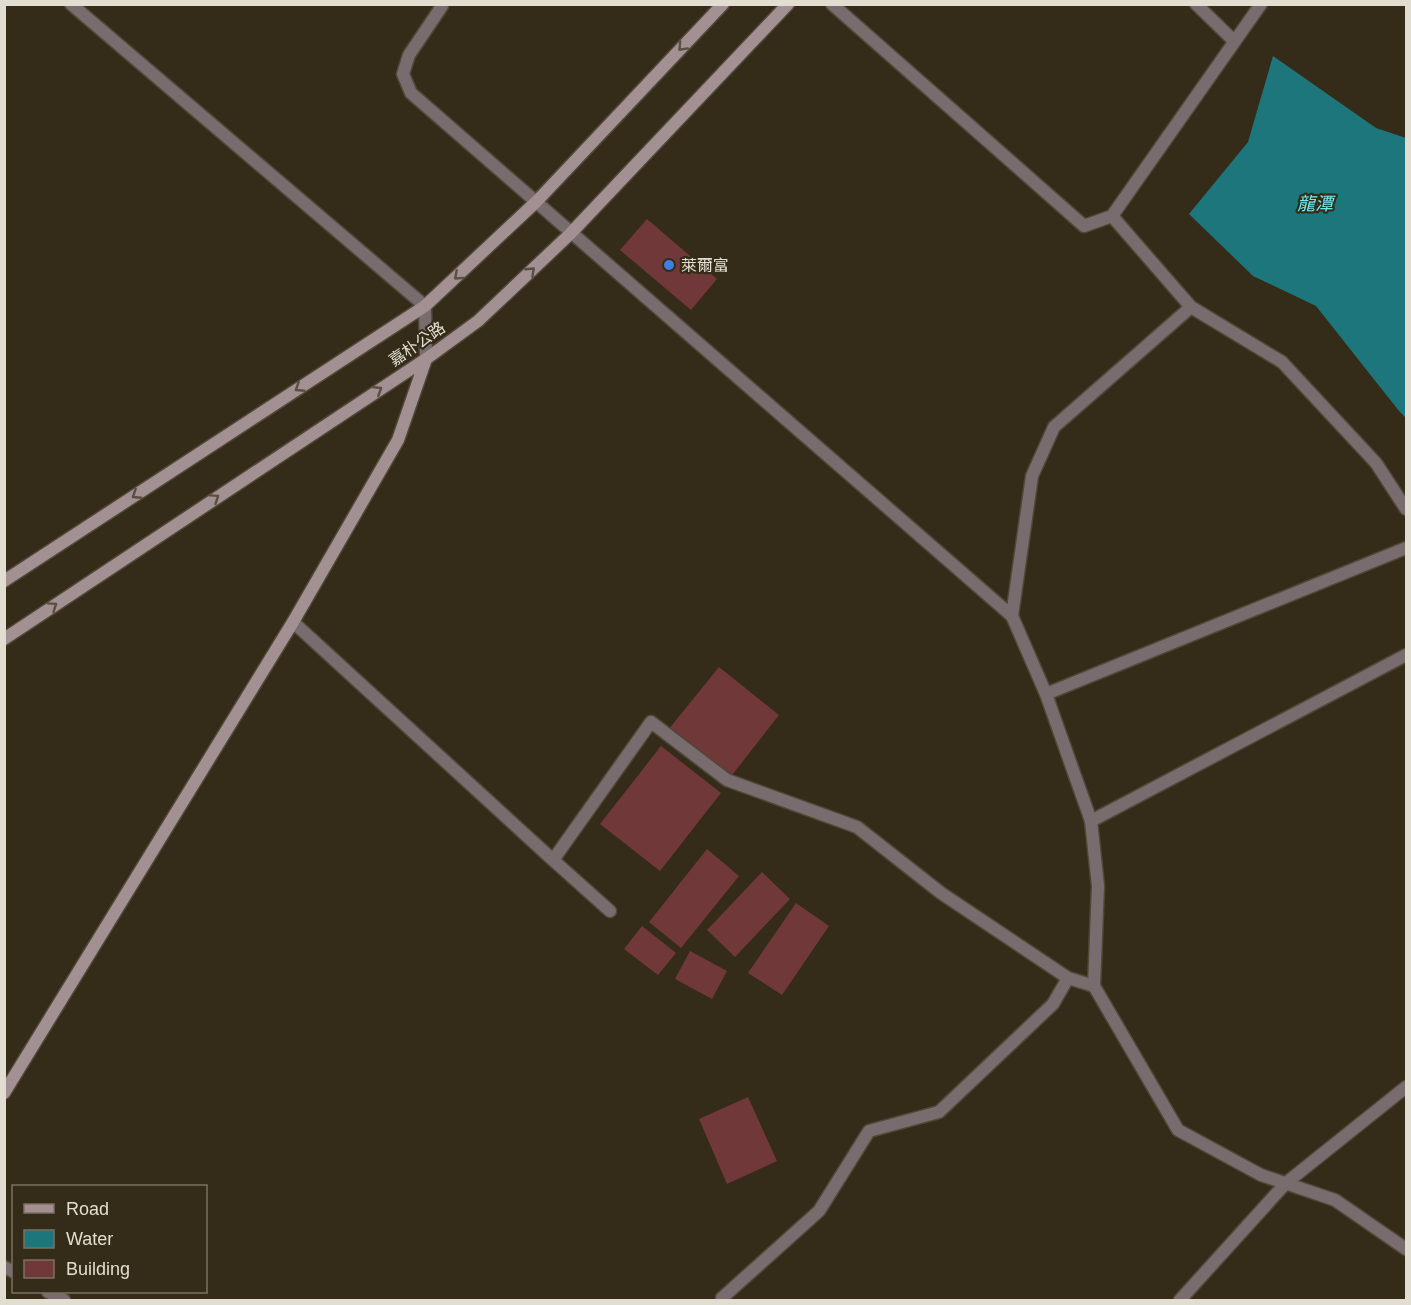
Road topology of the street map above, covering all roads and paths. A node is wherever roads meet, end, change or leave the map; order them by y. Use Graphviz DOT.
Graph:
graph roads {
  1 [pos="71,4"];
  2 [pos="723,4"];
  3 [pos="788,4"];
  4 [pos="832,4"];
  5 [pos="1196,4"];
  6 [pos="1261,4"];
  7 [pos="442,6"];
  8 [pos="1234,41"];
  9 [pos="537,201"];
  10 [pos="1112,216"];
  11 [pos="570,234"];
  12 [pos="425,306"];
  13 [pos="1191,307"];
  14 [pos="426,359"];
  15 [pos="1407,508"];
  16 [pos="1407,548"];
  17 [pos="4,582"];
  18 [pos="1012,616"];
  19 [pos="294,622"];
  20 [pos="4,639"];
  21 [pos="1407,655"];
  22 [pos="1046,694"];
  23 [pos="1091,821"];
  24 [pos="553,860"];
  25 [pos="610,911"];
  26 [pos="1068,978"];
  27 [pos="1094,986"];
  28 [pos="1407,1087"];
  29 [pos="4,1093"];
  30 [pos="1286,1182"];
  31 [pos="1407,1249"];
  32 [pos="50,1293"];
  33 [pos="723,1298"];
  34 [pos="64,1300"];
  35 [pos="1180,1300"];
  1 -- 12 [label="street"];
  2 -- 9 [label="main road, 嘉朴公路, one-way"];
  3 -- 11 [label="main road, 嘉朴公路"];
  4 -- 10 [label="street"];
  5 -- 8 [label="street"];
  6 -- 8 [label="street"];
  7 -- 9 [label="street"];
  8 -- 10 [label="street"];
  9 -- 11 [label="street"];
  9 -- 12 [label="main road, 嘉朴公路, one-way"];
  10 -- 13 [label="street"];
  14 -- 11 [label="main road, 嘉朴公路, one-way"];
  11 -- 18 [label="street"];
  12 -- 14 [label="street"];
  12 -- 17 [label="main road, 嘉朴公路, one-way"];
  13 -- 15 [label="street"];
  13 -- 18 [label="street"];
  14 -- 19 [label="main road"];
  20 -- 14 [label="main road, 嘉朴公路, one-way"];
  16 -- 22 [label="street"];
  18 -- 22 [label="street"];
  19 -- 24 [label="street"];
  19 -- 29 [label="main road"];
  21 -- 23 [label="street"];
  22 -- 23 [label="street"];
  23 -- 27 [label="street"];
  24 -- 25 [label="street"];
  24 -- 26 [label="street"];
  26 -- 27 [label="street"];
  26 -- 33 [label="street"];
  27 -- 30 [label="street"];
  28 -- 30 [label="street"];
  30 -- 31 [label="street"];
  30 -- 35 [label="street"];
  32 -- 34 [label="street"];
}
